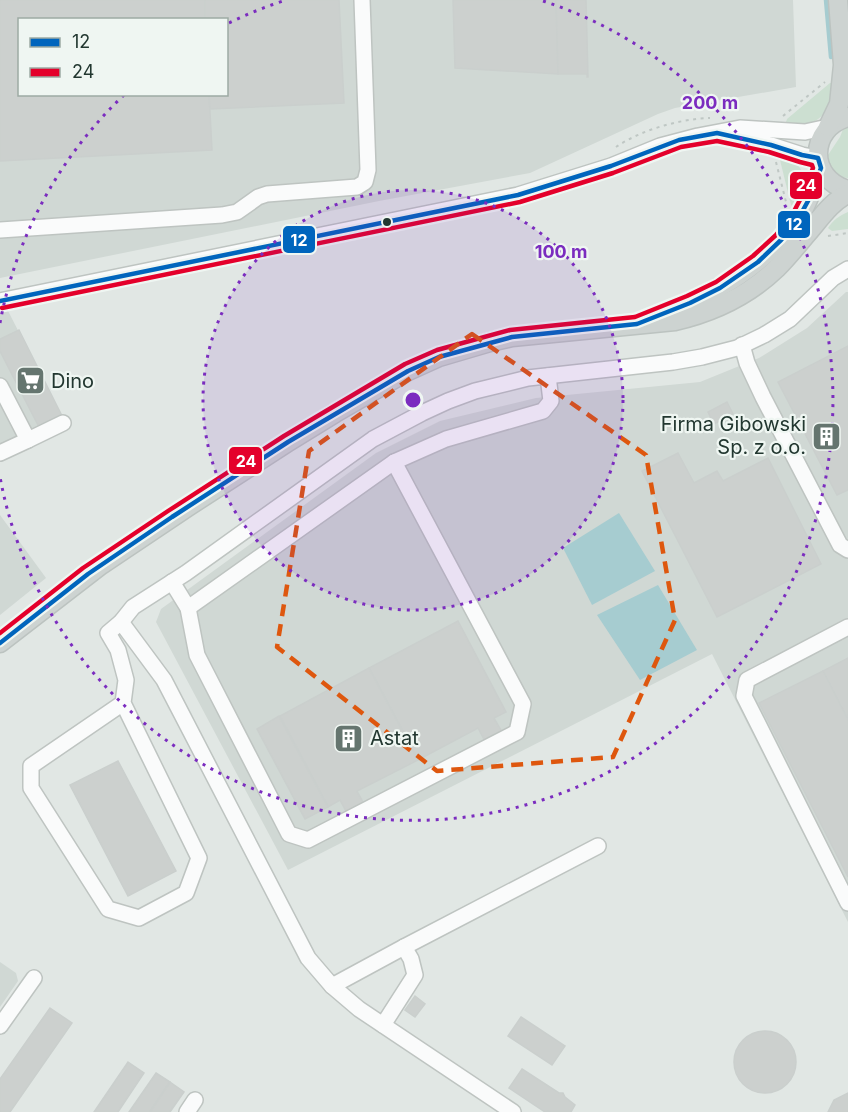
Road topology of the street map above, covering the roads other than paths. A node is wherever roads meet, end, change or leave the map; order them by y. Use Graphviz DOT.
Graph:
graph roads {
  1 [pos="362,0"];
  2 [pos="838,0"];
  3 [pos="848,117"];
  4 [pos="715,125"];
  5 [pos="828,127"];
  6 [pos="819,163"];
  7 [pos="848,192"];
  8 [pos="0,230"];
  9 [pos="848,269"];
  10 [pos="0,301"];
  11 [pos="637,324"];
  12 [pos="742,345"];
  13 [pos="548,375"];
  14 [pos="0,386"];
  15 [pos="63,423"];
  16 [pos="28,440"];
  17 [pos="0,453"];
  18 [pos="394,462"];
  19 [pos="848,549"];
  20 [pos="172,582"];
  21 [pos="188,608"];
  22 [pos="122,622"];
  23 [pos="848,627"];
  24 [pos="0,643"];
  25 [pos="123,703"];
  26 [pos="598,846"];
  27 [pos="848,903"];
  28 [pos="404,947"];
  29 [pos="34,978"];
  30 [pos="332,986"];
  31 [pos="383,1025"];
  32 [pos="0,1026"];
  33 [pos="513,1112"];
  1 -- 8 [label="street"];
  2 -- 5 [label="main road"];
  3 -- 5 [label="main road"];
  4 -- 5 [label="street"];
  4 -- 6 [label="street"];
  4 -- 10 [label="street"];
  5 -- 6 [label="main road"];
  6 -- 7 [label="main road"];
  6 -- 11 [label="main road"];
  7 -- 11 [label="main road"];
  9 -- 12 [label="street"];
  11 -- 24 [label="main road"];
  12 -- 13 [label="street"];
  12 -- 19 [label="street"];
  13 -- 18 [label="street"];
  13 -- 20 [label="street"];
  14 -- 16 [label="street"];
  15 -- 16 [label="street"];
  16 -- 17 [label="street"];
  18 -- 21 [label="street"];
  18 -- 21 [label="street"];
  20 -- 21 [label="street"];
  20 -- 22 [label="street"];
  22 -- 25 [label="street"];
  22 -- 30 [label="street"];
  23 -- 27 [label="street"];
  25 -- 25 [label="street"];
  26 -- 28 [label="street"];
  28 -- 30 [label="street"];
  28 -- 31 [label="street"];
  29 -- 32 [label="street"];
  30 -- 31 [label="street"];
  31 -- 33 [label="street"];
}
